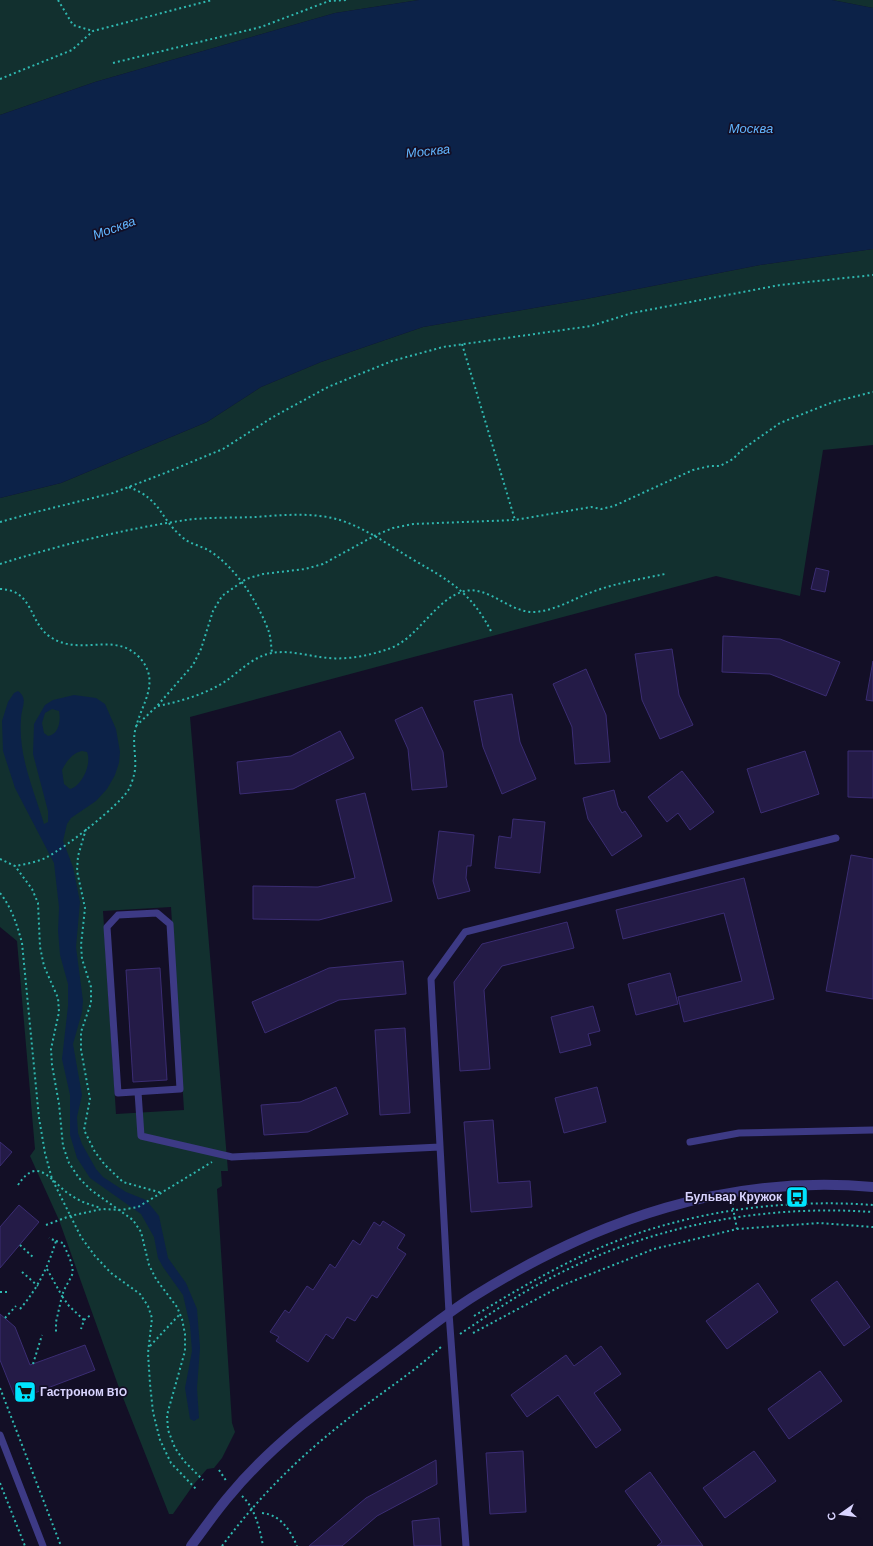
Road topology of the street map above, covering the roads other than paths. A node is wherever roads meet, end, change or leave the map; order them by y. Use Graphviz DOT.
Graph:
graph roads {
  1 [pos="836,838"];
  2 [pos="138,1092"];
  3 [pos="873,1130"];
  4 [pos="690,1142"];
  5 [pos="440,1147"];
  6 [pos="873,1187"];
  7 [pos="450,1313"];
  8 [pos="0,1435"];
  9 [pos="43,1546"];
  10 [pos="191,1546"];
  11 [pos="466,1546"];
  1 -- 5 [label="lane"];
  2 -- 2 [label="lane"];
  2 -- 5 [label="lane"];
  3 -- 4 [label="lane"];
  5 -- 7 [label="lane"];
  6 -- 7 [label="street"];
  7 -- 10 [label="street"];
  7 -- 11 [label="lane"];
  8 -- 9 [label="lane"];
}
